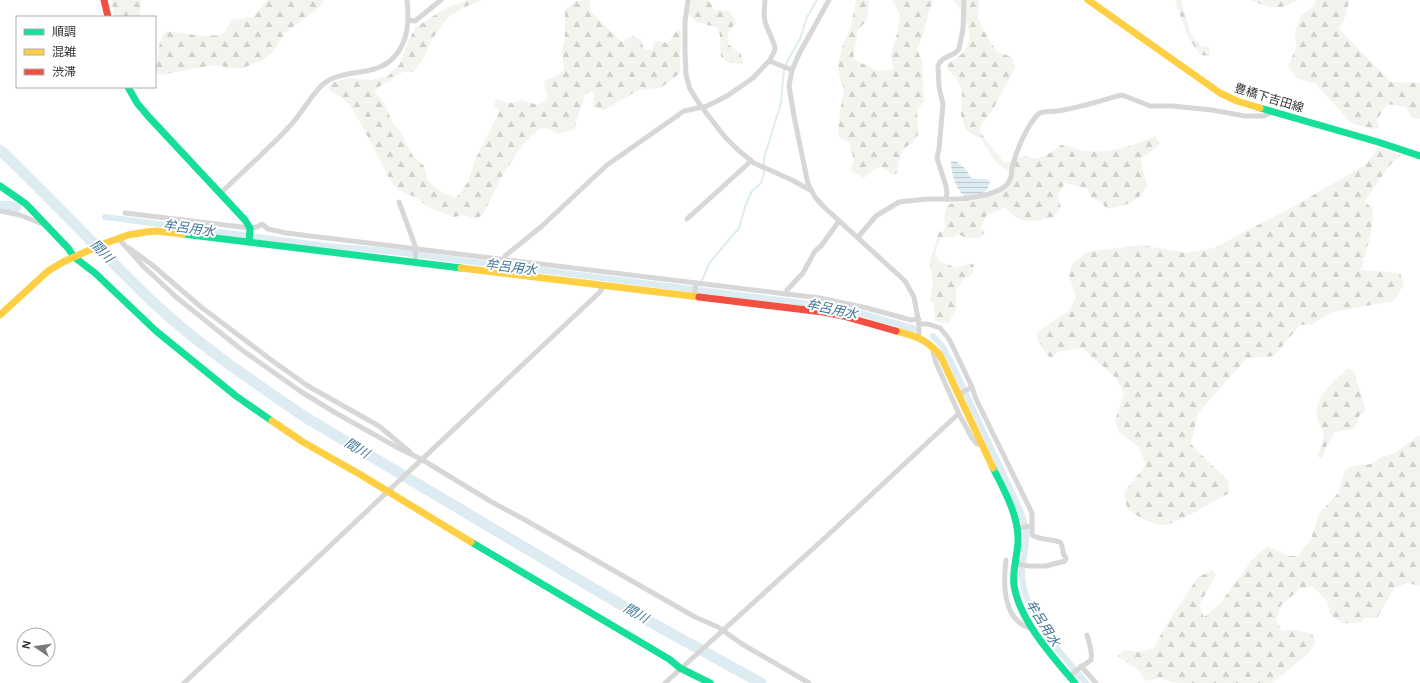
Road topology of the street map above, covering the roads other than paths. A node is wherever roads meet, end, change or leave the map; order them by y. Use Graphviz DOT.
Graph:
graph roads {
  1 [pos="104,0"];
  2 [pos="408,0"];
  3 [pos="441,0"];
  4 [pos="688,0"];
  5 [pos="765,0"];
  6 [pos="828,0"];
  7 [pos="964,0"];
  8 [pos="1088,0"];
  9 [pos="108,16"];
  10 [pos="409,20"];
  11 [pos="770,60"];
  12 [pos="787,68"];
  13 [pos="129,88"];
  14 [pos="702,108"];
  15 [pos="1272,110"];
  16 [pos="1420,156"];
  17 [pos="752,161"];
  18 [pos="0,186"];
  19 [pos="810,190"];
  20 [pos="220,194"];
  21 [pos="946,200"];
  22 [pos="399,202"];
  23 [pos="0,211"];
  24 [pos="125,213"];
  25 [pos="687,219"];
  26 [pos="839,221"];
  27 [pos="46,226"];
  28 [pos="252,232"];
  29 [pos="858,237"];
  30 [pos="116,238"];
  31 [pos="127,249"];
  32 [pos="416,249"];
  33 [pos="77,256"];
  34 [pos="415,260"];
  35 [pos="504,260"];
  36 [pos="503,271"];
  37 [pos="698,284"];
  38 [pos="602,285"];
  39 [pos="786,294"];
  40 [pos="694,295"];
  41 [pos="0,315"];
  42 [pos="919,322"];
  43 [pos="919,337"];
  44 [pos="934,347"];
  45 [pos="971,388"];
  46 [pos="961,393"];
  47 [pos="960,414"];
  48 [pos="983,444"];
  49 [pos="411,455"];
  50 [pos="420,461"];
  51 [pos="388,491"];
  52 [pos="1030,526"];
  53 [pos="1020,528"];
  54 [pos="1006,560"];
  55 [pos="1016,564"];
  56 [pos="1034,629"];
  57 [pos="722,631"];
  58 [pos="1087,635"];
  59 [pos="681,667"];
  60 [pos="1080,667"];
  61 [pos="1072,675"];
  62 [pos="184,683"];
  63 [pos="665,683"];
  64 [pos="710,683"];
  65 [pos="809,683"];
  66 [pos="1075,683"];
  67 [pos="1096,683"];
  1 -- 9 [label="street"];
  2 -- 10 [label="street"];
  3 -- 10 [label="street"];
  4 -- 14 [label="street"];
  5 -- 11 [label="street"];
  6 -- 12 [label="street"];
  7 -- 21 [label="street"];
  8 -- 15 [label="street, 豊橋下吉田線"];
  10 -- 20 [label="street"];
  11 -- 12 [label="street"];
  11 -- 14 [label="street"];
  12 -- 19 [label="street"];
  13 -- 20 [label="street"];
  14 -- 17 [label="street"];
  14 -- 35 [label="street"];
  15 -- 16 [label="street, 豊橋下吉田線"];
  15 -- 21 [label="street"];
  17 -- 19 [label="street"];
  17 -- 25 [label="street"];
  18 -- 27 [label="street"];
  19 -- 26 [label="street"];
  20 -- 28 [label="street"];
  21 -- 29 [label="street"];
  22 -- 32 [label="street"];
  23 -- 27 [label="street"];
  24 -- 28 [label="street"];
  26 -- 29 [label="street"];
  26 -- 39 [label="street"];
  27 -- 33 [label="street"];
  28 -- 30 [label="street"];
  28 -- 32 [label="street"];
  28 -- 34 [label="street"];
  29 -- 42 [label="street"];
  30 -- 31 [label="street"];
  30 -- 33 [label="street"];
  31 -- 49 [label="street"];
  31 -- 49 [label="street"];
  32 -- 34 [label="street"];
  32 -- 35 [label="street"];
  33 -- 41 [label="street"];
  33 -- 51 [label="street"];
  34 -- 36 [label="street"];
  35 -- 36 [label="street"];
  35 -- 37 [label="street"];
  36 -- 38 [label="street"];
  37 -- 39 [label="street"];
  37 -- 40 [label="street"];
  38 -- 40 [label="street"];
  38 -- 50 [label="street"];
  39 -- 42 [label="street"];
  40 -- 43 [label="street"];
  42 -- 43 [label="street"];
  42 -- 45 [label="street"];
  43 -- 44 [label="street"];
  44 -- 46 [label="street"];
  44 -- 47 [label="street"];
  45 -- 46 [label="street"];
  45 -- 52 [label="street"];
  46 -- 48 [label="street"];
  47 -- 48 [label="street"];
  47 -- 57 [label="street"];
  48 -- 53 [label="street"];
  49 -- 50 [label="street"];
  50 -- 51 [label="street"];
  50 -- 57 [label="street"];
  51 -- 59 [label="street"];
  51 -- 62 [label="street"];
  52 -- 53 [label="street"];
  52 -- 55 [label="street"];
  53 -- 55 [label="street"];
  54 -- 56 [label="street"];
  55 -- 56 [label="street"];
  56 -- 61 [label="street"];
  57 -- 59 [label="street"];
  57 -- 65 [label="street"];
  58 -- 60 [label="street"];
  59 -- 63 [label="street"];
  59 -- 64 [label="street"];
  60 -- 61 [label="street"];
  60 -- 67 [label="street"];
  61 -- 66 [label="street"];
}
